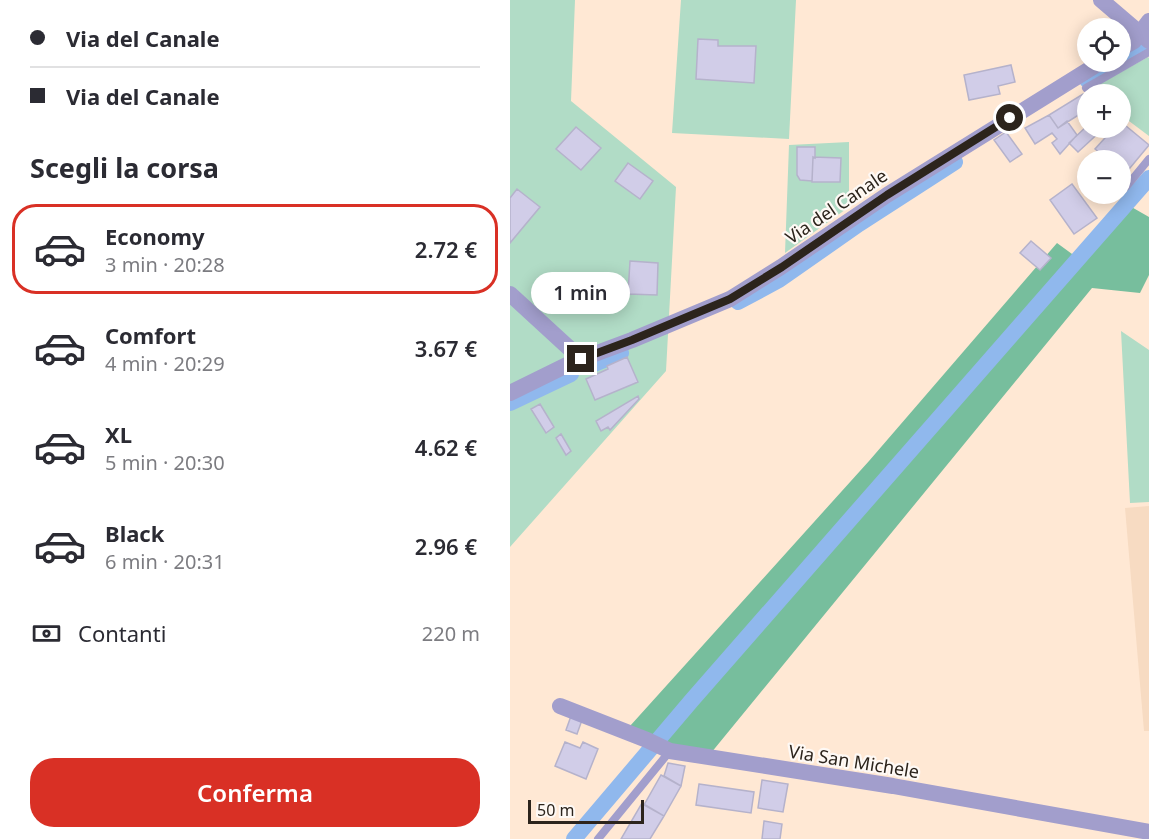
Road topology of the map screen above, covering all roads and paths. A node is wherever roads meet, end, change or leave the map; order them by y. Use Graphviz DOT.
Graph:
graph roads {
  1 [pos="1101,0"];
  2 [pos="1146,32"];
  3 [pos="1131,43"];
  4 [pos="1149,52"];
  5 [pos="1085,72"];
  6 [pos="1093,84"];
  7 [pos="1149,159"];
  8 [pos="1131,181"];
  9 [pos="510,294"];
  10 [pos="581,359"];
  11 [pos="510,393"];
  12 [pos="560,706"];
  13 [pos="667,750"];
  14 [pos="1149,832"];
  15 [pos="598,839"];
  1 -- 2 [label="street"];
  2 -- 3 [label="street"];
  4 -- 6 [label="lane"];
  5 -- 10 [label="street, Via del Canale"];
  7 -- 8 [label="lane"];
  9 -- 10 [label="street"];
  10 -- 11 [label="street, Via del Canale"];
  12 -- 13 [label="street, Via San Michele"];
  13 -- 14 [label="street, Via San Michele"];
  13 -- 15 [label="lane"];
}
